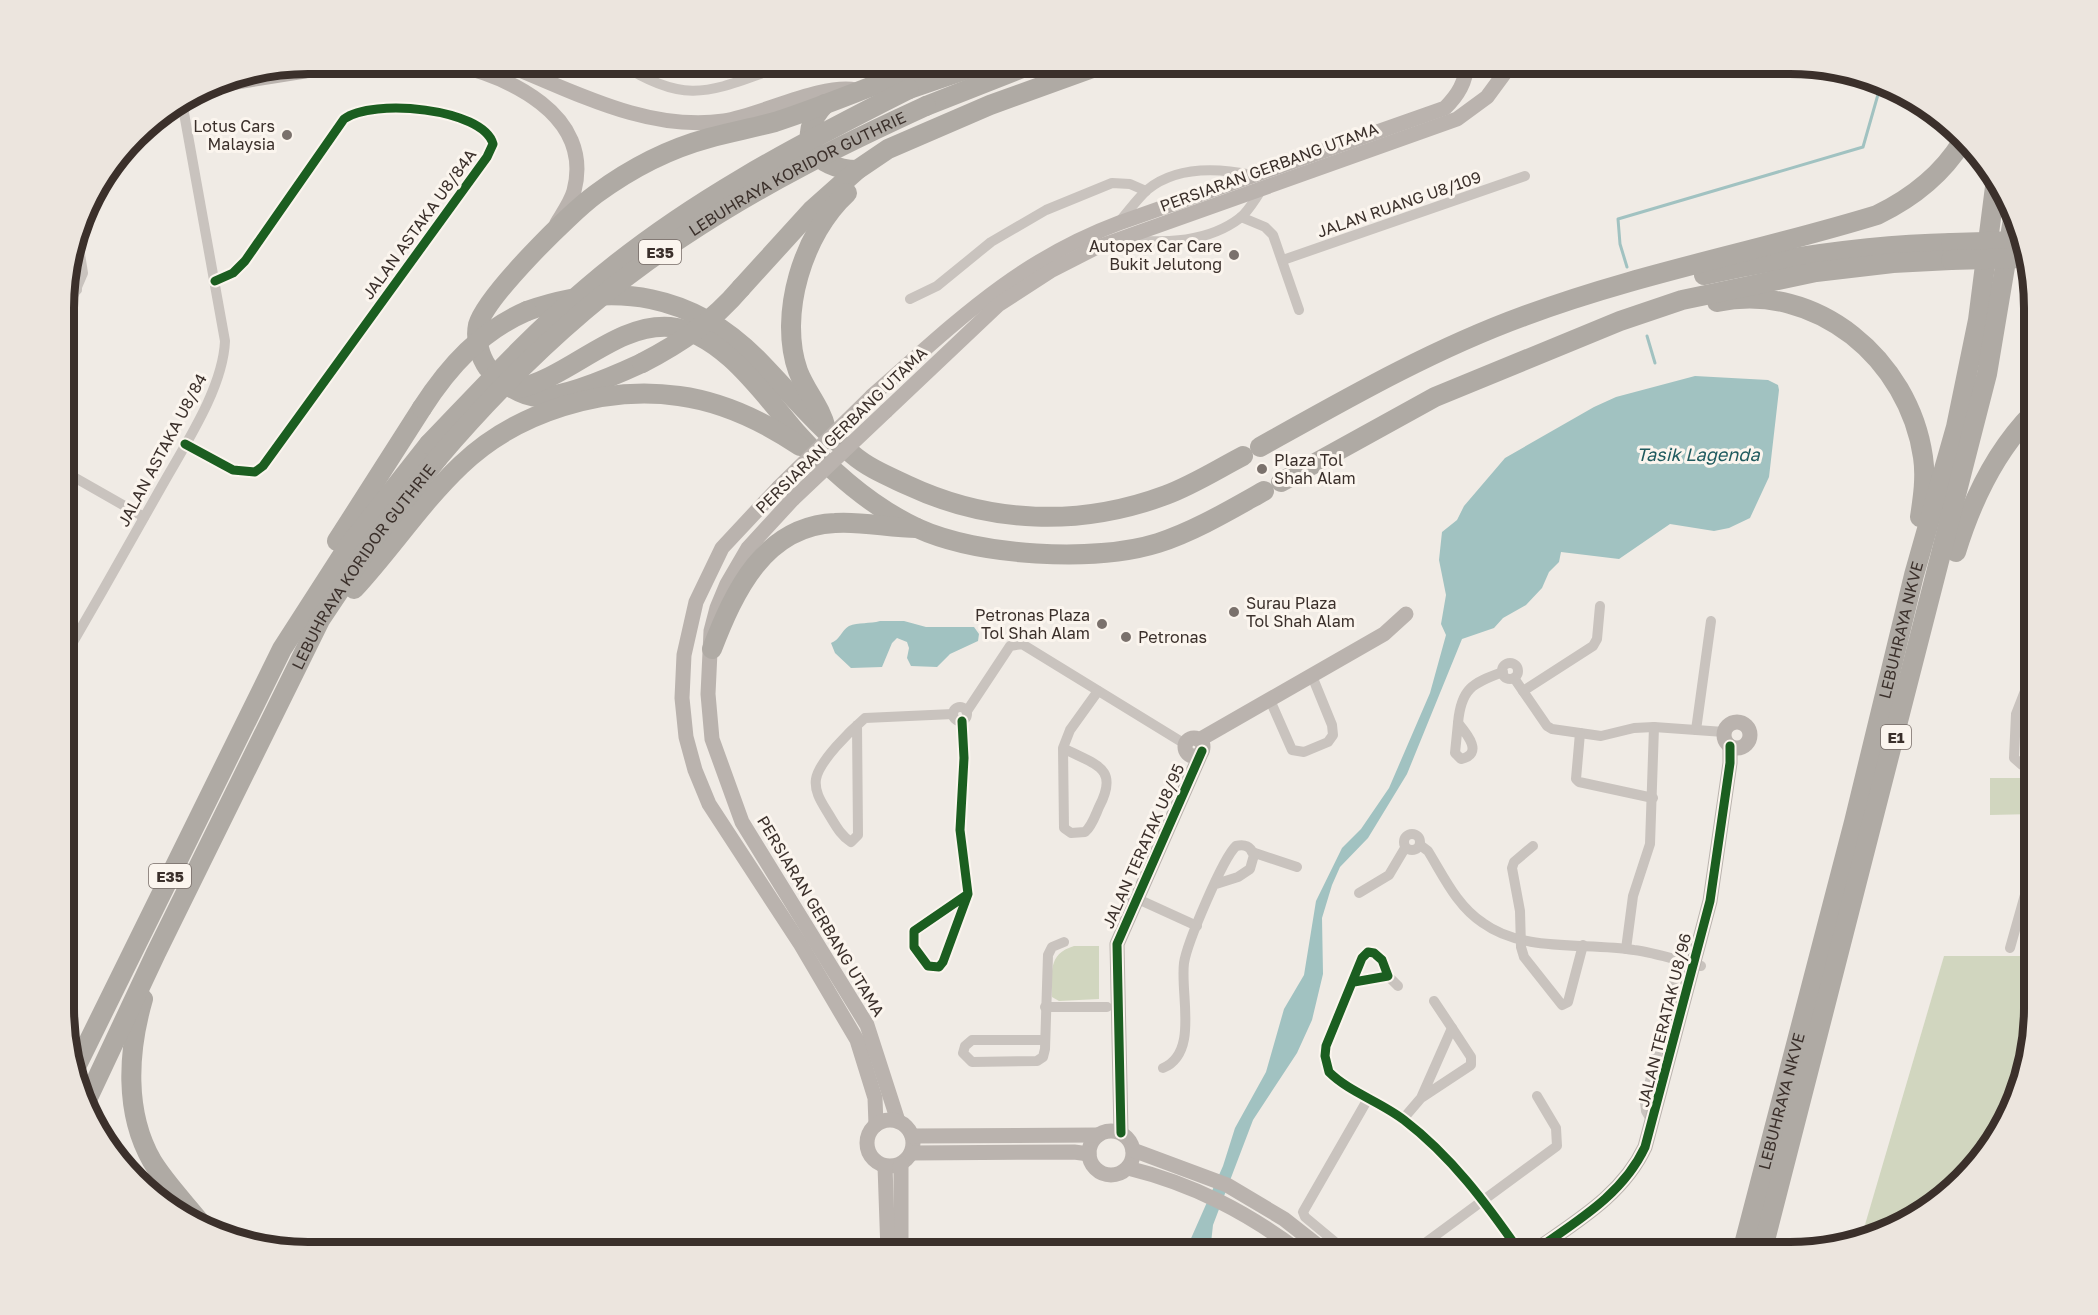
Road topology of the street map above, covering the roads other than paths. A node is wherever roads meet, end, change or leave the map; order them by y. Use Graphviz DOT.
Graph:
graph roads {
  1 [pos="485,74"];
  2 [pos="531,74"];
  3 [pos="636,74"];
  4 [pos="759,74"];
  5 [pos="903,74"];
  6 [pos="953,74"];
  7 [pos="1007,74"];
  8 [pos="1077,74"];
  9 [pos="1466,74"];
  10 [pos="1504,74"];
  11 [pos="283,75"];
  12 [pos="263,78"];
  13 [pos="857,91"];
  14 [pos="825,104"];
  15 [pos="183,109"];
  16 [pos="942,126"];
  17 [pos="1959,145"];
  18 [pos="857,170"];
  19 [pos="1253,175"];
  20 [pos="1525,176"];
  21 [pos="1263,188"];
  22 [pos="1146,191"];
  23 [pos="1994,193"];
  24 [pos="1241,218"];
  25 [pos="1119,223"];
  26 [pos="2011,230"];
  27 [pos="550,236"];
  28 [pos="1115,241"];
  29 [pos="2016,243"];
  30 [pos="80,250"];
  31 [pos="1951,252"];
  32 [pos="2018,252"];
  33 [pos="2019,258"];
  34 [pos="1283,260"];
  35 [pos="75,279"];
  36 [pos="214,281"];
  37 [pos="1622,284"];
  38 [pos="77,290"];
  39 [pos="74,296"];
  40 [pos="910,298"];
  41 [pos="1664,306"];
  42 [pos="1299,310"];
  43 [pos="1987,374"];
  44 [pos="516,389"];
  45 [pos="2024,425"];
  46 [pos="827,434"];
  47 [pos="185,444"];
  48 [pos="433,451"];
  49 [pos="818,455"];
  50 [pos="74,477"];
  51 [pos="144,517"];
  52 [pos="917,528"];
  53 [pos="1914,575"];
  54 [pos="316,594"];
  55 [pos="1600,606"];
  56 [pos="1406,614"];
  57 [pos="320,620"];
  58 [pos="1711,621"];
  59 [pos="74,640"];
  60 [pos="712,649"];
  61 [pos="1312,676"];
  62 [pos="1910,681"];
  63 [pos="1098,691"];
  64 [pos="1523,691"];
  65 [pos="2024,694"];
  66 [pos="1270,700"];
  67 [pos="965,716"];
  68 [pos="1458,723"];
  69 [pos="856,725"];
  70 [pos="1654,727"];
  71 [pos="1696,730"];
  72 [pos="1580,733"];
  73 [pos="1732,742"];
  74 [pos="1193,747"];
  75 [pos="1063,748"];
  76 [pos="2024,765"];
  77 [pos="1653,798"];
  78 [pos="1533,846"];
  79 [pos="1252,852"];
  80 [pos="1297,867"];
  81 [pos="1216,884"];
  82 [pos="1359,893"];
  83 [pos="968,894"];
  84 [pos="1132,897"];
  85 [pos="2024,898"];
  86 [pos="1197,926"];
  87 [pos="1521,939"];
  88 [pos="1064,942"];
  89 [pos="1582,945"];
  90 [pos="2010,948"];
  91 [pos="1626,949"];
  92 [pos="156,953"];
  93 [pos="1679,960"];
  94 [pos="1698,965"];
  95 [pos="1389,976"];
  96 [pos="1354,982"];
  97 [pos="1398,986"];
  98 [pos="1434,1002"];
  99 [pos="1045,1007"];
  100 [pos="1107,1007"];
  101 [pos="1452,1028"];
  102 [pos="94,1031"];
  103 [pos="1045,1040"];
  104 [pos="77,1050"];
  105 [pos="79,1060"];
  106 [pos="1163,1068"];
  107 [pos="90,1094"];
  108 [pos="1537,1096"];
  109 [pos="1369,1097"];
  110 [pos="1421,1098"];
  111 [pos="1403,1119"];
  112 [pos="898,1121"];
  113 [pos="1653,1123"];
  114 [pos="876,1125"];
  115 [pos="1110,1133"];
  116 [pos="912,1136"];
  117 [pos="1133,1150"];
  118 [pos="911,1153"];
  119 [pos="1089,1154"];
  120 [pos="900,1164"];
  121 [pos="885,1166"];
  122 [pos="1128,1168"];
  123 [pos="1195,1181"];
  124 [pos="1482,1198"];
  125 [pos="191,1210"];
  126 [pos="888,1242"];
  127 [pos="901,1242"];
  128 [pos="1285,1242"];
  129 [pos="1312,1242"];
  130 [pos="1335,1242"];
  131 [pos="1426,1242"];
  132 [pos="1513,1242"];
  133 [pos="1546,1242"];
  134 [pos="1561,1242"];
  135 [pos="1744,1242"];
  136 [pos="1764,1242"];
  1 -- 27 [label="main road"];
  2 -- 13 [label="main road"];
  3 -- 4 [label="street"];
  5 -- 13 [label="highway"];
  6 -- 48 [label="highway, LEBUHRAYA KORIDOR GUTHRIE / E35, bridge"];
  7 -- 48 [label="highway, LEBUHRAYA KORIDOR GUTHRIE / E35, bridge"];
  8 -- 16 [label="highway"];
  9 -- 19 [label="main road, PERSIARAN GERBANG UTAMA"];
  10 -- 21 [label="main road, PERSIARAN GERBANG UTAMA"];
  11 -- 12 [label="main road"];
  13 -- 14 [label="highway"];
  14 -- 18 [label="highway"];
  14 -- 27 [label="highway"];
  15 -- 36 [label="street, JALAN ASTAKA U8/84"];
  16 -- 18 [label="highway"];
  16 -- 46 [label="highway"];
  17 -- 37 [label="highway"];
  18 -- 44 [label="highway, bridge"];
  19 -- 22 [label="street"];
  19 -- 25 [label="main road, PERSIARAN GERBANG UTAMA"];
  20 -- 34 [label="street, JALAN RUANG U8/109"];
  21 -- 24 [label="street"];
  21 -- 28 [label="main road, PERSIARAN GERBANG UTAMA"];
  22 -- 25 [label="street"];
  22 -- 40 [label="street"];
  23 -- 53 [label="highway, LEBUHRAYA NKVE / E1"];
  24 -- 28 [label="street"];
  24 -- 34 [label="street"];
  25 -- 114 [label="main road, PERSIARAN GERBANG UTAMA, bridge"];
  26 -- 43 [label="highway, LEBUHRAYA NKVE / E1"];
  27 -- 44 [label="highway"];
  28 -- 60 [label="main road, PERSIARAN GERBANG UTAMA, bridge"];
  29 -- 31 [label="highway, bridge"];
  30 -- 38 [label="street"];
  31 -- 33 [label="highway, bridge"];
  31 -- 37 [label="highway"];
  31 -- 41 [label="highway"];
  32 -- 43 [label="highway"];
  34 -- 42 [label="street"];
  35 -- 38 [label="street"];
  36 -- 47 [label="street, JALAN ASTAKA U8/84"];
  36 -- 47 [label="street, JALAN ASTAKA U8/84A"];
  37 -- 46 [label="highway"];
  38 -- 39 [label="street"];
  41 -- 52 [label="highway"];
  41 -- 53 [label="highway"];
  43 -- 62 [label="highway, LEBUHRAYA NKVE / E1"];
  44 -- 49 [label="highway"];
  45 -- 62 [label="highway"];
  46 -- 54 [label="highway, bridge"];
  47 -- 51 [label="street, JALAN ASTAKA U8/84"];
  48 -- 54 [label="highway, LEBUHRAYA KORIDOR GUTHRIE / E35"];
  48 -- 57 [label="highway, LEBUHRAYA KORIDOR GUTHRIE / E35"];
  49 -- 52 [label="highway"];
  49 -- 57 [label="highway"];
  50 -- 51 [label="street"];
  51 -- 59 [label="street, JALAN ASTAKA U8/84"];
  52 -- 60 [label="highway"];
  53 -- 135 [label="highway, LEBUHRAYA NKVE / E1"];
  54 -- 102 [label="highway, LEBUHRAYA KORIDOR GUTHRIE / E35"];
  55 -- 64 [label="street"];
  56 -- 61 [label="main road"];
  57 -- 92 [label="highway, LEBUHRAYA KORIDOR GUTHRIE / E35"];
  58 -- 71 [label="street"];
  60 -- 112 [label="main road, PERSIARAN GERBANG UTAMA"];
  61 -- 66 [label="main road"];
  61 -- 66 [label="street"];
  62 -- 136 [label="highway, LEBUHRAYA NKVE / E1"];
  63 -- 67 [label="street, JALAN TERATAK U8/95"];
  63 -- 74 [label="street, JALAN TERATAK U8/95"];
  63 -- 75 [label="street"];
  64 -- 68 [label="street"];
  64 -- 72 [label="street"];
  65 -- 76 [label="street"];
  66 -- 74 [label="main road"];
  67 -- 69 [label="street"];
  67 -- 83 [label="street"];
  69 -- 69 [label="street"];
  70 -- 71 [label="street"];
  70 -- 72 [label="street"];
  70 -- 77 [label="street"];
  71 -- 73 [label="street"];
  72 -- 77 [label="street"];
  73 -- 94 [label="main road, JALAN TERATAK U8/96"];
  74 -- 84 [label="main road, JALAN TERATAK U8/95"];
  75 -- 75 [label="street"];
  77 -- 91 [label="street"];
  78 -- 87 [label="street"];
  79 -- 80 [label="street"];
  79 -- 81 [label="street"];
  79 -- 81 [label="street"];
  81 -- 86 [label="street"];
  82 -- 87 [label="street"];
  83 -- 83 [label="street"];
  84 -- 86 [label="street"];
  84 -- 100 [label="main road, JALAN TERATAK U8/95"];
  84 -- 115 [label="main road, JALAN TERATAK U8/95"];
  85 -- 90 [label="street"];
  86 -- 106 [label="street"];
  87 -- 89 [label="street"];
  87 -- 89 [label="street"];
  88 -- 99 [label="street"];
  89 -- 91 [label="street"];
  91 -- 93 [label="street"];
  92 -- 107 [label="highway, LEBUHRAYA KORIDOR GUTHRIE / E35"];
  92 -- 125 [label="highway"];
  93 -- 94 [label="street"];
  93 -- 113 [label="street"];
  94 -- 113 [label="main road, JALAN TERATAK U8/96"];
  94 -- 134 [label="main road, JALAN TERATAK U8/96"];
  95 -- 96 [label="street"];
  95 -- 96 [label="street"];
  95 -- 97 [label="street"];
  96 -- 109 [label="street"];
  98 -- 101 [label="street"];
  99 -- 100 [label="street"];
  99 -- 103 [label="street"];
  100 -- 115 [label="main road, JALAN TERATAK U8/95"];
  101 -- 110 [label="street"];
  101 -- 110 [label="street"];
  102 -- 104 [label="highway"];
  102 -- 105 [label="highway, LEBUHRAYA KORIDOR GUTHRIE / E35"];
  103 -- 103 [label="street"];
  108 -- 124 [label="street"];
  109 -- 111 [label="street"];
  109 -- 130 [label="street"];
  110 -- 111 [label="street"];
  111 -- 124 [label="street"];
  112 -- 114 [label="main road"];
  112 -- 116 [label="main road, PERSIARAN GERBANG UTAMA"];
  113 -- 133 [label="main road, JALAN TERATAK U8/96"];
  114 -- 121 [label="main road, PERSIARAN GERBANG UTAMA"];
  115 -- 116 [label="main road"];
  115 -- 117 [label="main road"];
  115 -- 119 [label="main road"];
  116 -- 118 [label="main road"];
  117 -- 122 [label="main road"];
  117 -- 123 [label="main road"];
  118 -- 119 [label="main road"];
  118 -- 120 [label="main road"];
  119 -- 122 [label="main road"];
  120 -- 121 [label="main road"];
  120 -- 127 [label="main road"];
  121 -- 126 [label="main road"];
  122 -- 123 [label="main road"];
  123 -- 128 [label="main road"];
  123 -- 129 [label="main road"];
  124 -- 131 [label="street"];
  124 -- 132 [label="street"];
}
